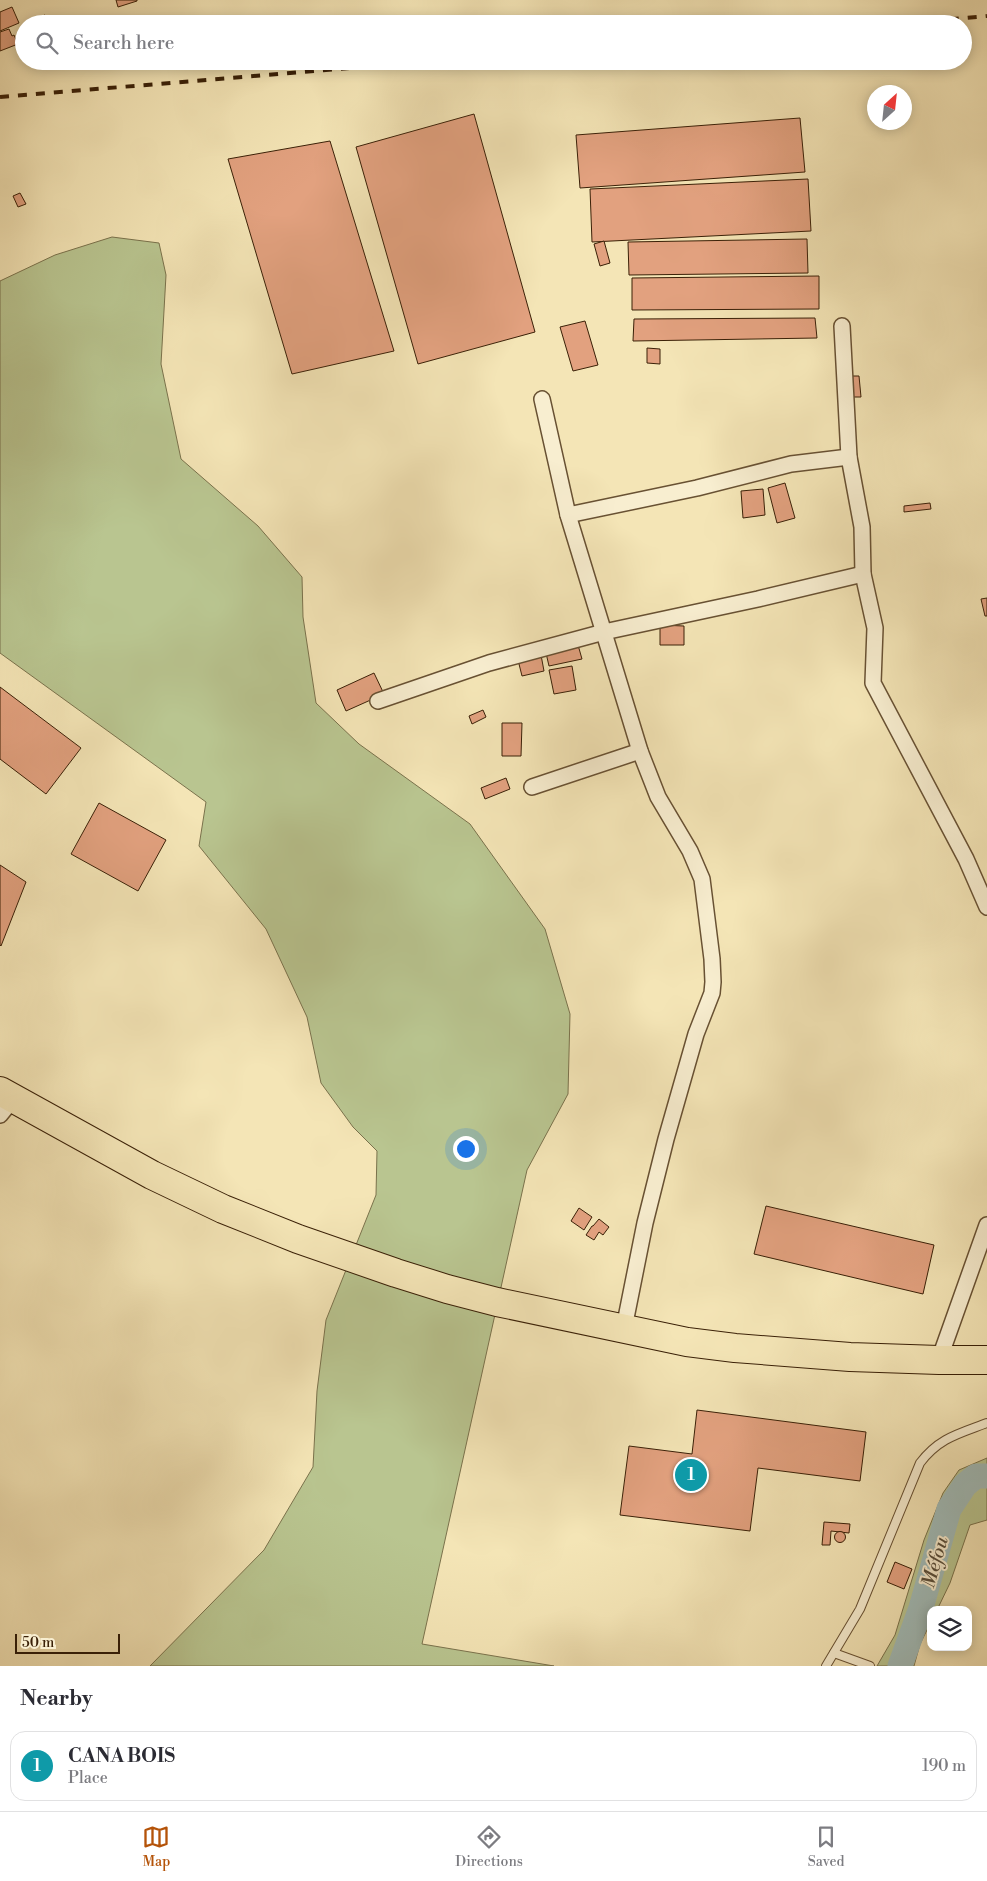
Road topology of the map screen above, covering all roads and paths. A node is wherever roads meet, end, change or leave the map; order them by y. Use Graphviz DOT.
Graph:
graph roads {
  1 [pos="842,326"];
  2 [pos="542,399"];
  3 [pos="849,457"];
  4 [pos="568,515"];
  5 [pos="863,574"];
  6 [pos="604,632"];
  7 [pos="378,701"];
  8 [pos="640,751"];
  9 [pos="532,787"];
  10 [pos="987,907"];
  11 [pos="4,1102"];
  12 [pos="987,1224"];
  13 [pos="624,1328"];
  14 [pos="939,1360"];
  15 [pos="987,1360"];
  16 [pos="987,1424"];
  17 [pos="834,1653"];
  18 [pos="826,1666"];
  19 [pos="870,1666"];
  1 -- 3 [label="street"];
  2 -- 4 [label="street"];
  3 -- 4 [label="street"];
  3 -- 5 [label="street"];
  4 -- 6 [label="street"];
  5 -- 6 [label="street"];
  5 -- 10 [label="street"];
  6 -- 7 [label="street"];
  6 -- 8 [label="street"];
  8 -- 9 [label="street"];
  8 -- 13 [label="street"];
  11 -- 13 [label="highway"];
  12 -- 14 [label="street"];
  13 -- 14 [label="highway"];
  14 -- 15 [label="highway"];
  16 -- 17 [label="lane"];
  17 -- 18 [label="lane"];
  17 -- 19 [label="lane"];
}
